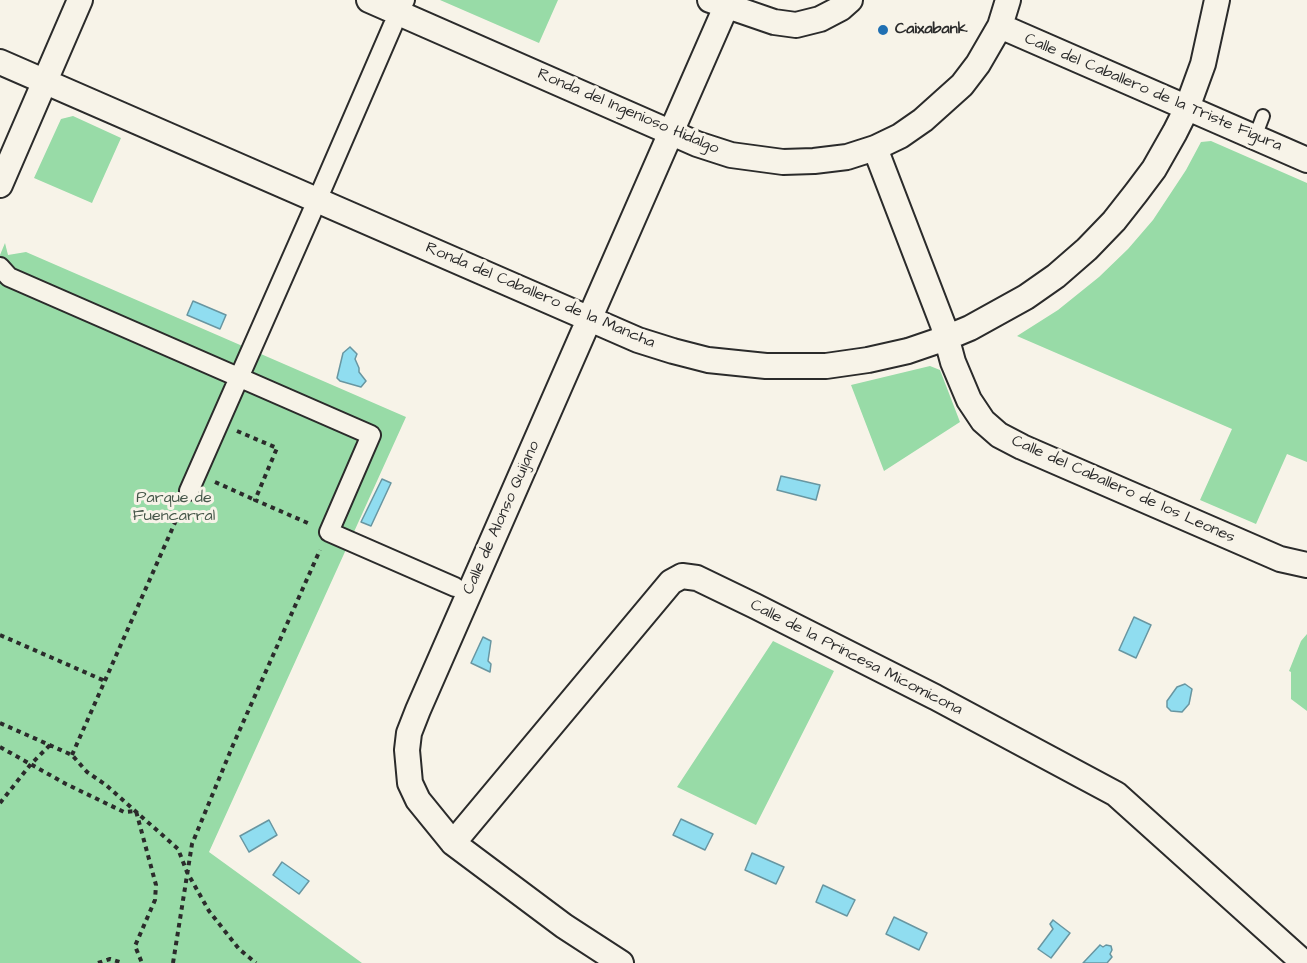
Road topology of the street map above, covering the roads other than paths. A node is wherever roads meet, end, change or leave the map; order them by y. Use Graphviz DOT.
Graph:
graph roads {
  1 [pos="80,0"];
  2 [pos="369,0"];
  3 [pos="850,0"];
  4 [pos="1008,0"];
  5 [pos="1217,0"];
  6 [pos="722,2"];
  7 [pos="393,25"];
  8 [pos="1000,26"];
  9 [pos="0,62"];
  10 [pos="44,81"];
  11 [pos="1187,108"];
  12 [pos="672,132"];
  13 [pos="875,148"];
  14 [pos="1307,159"];
  15 [pos="0,185"];
  16 [pos="322,189"];
  17 [pos="312,212"];
  18 [pos="0,267"];
  19 [pos="590,320"];
  20 [pos="946,338"];
  21 [pos="239,379"];
  22 [pos="189,491"];
  23 [pos="1307,565"];
  24 [pos="455,587"];
  25 [pos="453,843"];
  26 [pos="621,963"];
  27 [pos="1304,963"];
  1 -- 10 [label="street"];
  2 -- 12 [label="street, Ronda del Ingenioso Hidalgo"];
  3 -- 6 [label="street"];
  4 -- 8 [label="street, Ronda del Ingenioso Hidalgo"];
  5 -- 11 [label="street, Ronda del Caballero de la Mancha"];
  6 -- 12 [label="street, Calle de Alonso Quijano"];
  7 -- 16 [label="street"];
  8 -- 11 [label="street, Calle del Caballero de la Triste Figura"];
  8 -- 13 [label="street, Ronda del Ingenioso Hidalgo"];
  9 -- 10 [label="street, Ronda del Caballero de la Mancha"];
  10 -- 15 [label="street"];
  10 -- 19 [label="street, Ronda del Caballero de la Mancha"];
  11 -- 14 [label="street, Calle del Caballero de la Triste Figura"];
  11 -- 20 [label="street, Ronda del Caballero de la Mancha"];
  12 -- 13 [label="street, Ronda del Ingenioso Hidalgo"];
  12 -- 19 [label="street, Calle de Alonso Quijano"];
  13 -- 20 [label="street, Calle del Caballero de los Leones"];
  17 -- 21 [label="street"];
  18 -- 21 [label="street"];
  19 -- 20 [label="street, Ronda del Caballero de la Mancha"];
  19 -- 25 [label="street, Calle de Alonso Quijano"];
  20 -- 23 [label="street, Calle del Caballero de los Leones"];
  21 -- 22 [label="street"];
  21 -- 24 [label="street"];
  25 -- 26 [label="street, Calle de Alonso Quijano"];
  25 -- 27 [label="street, Calle de la Princesa Micomicona"];
}
